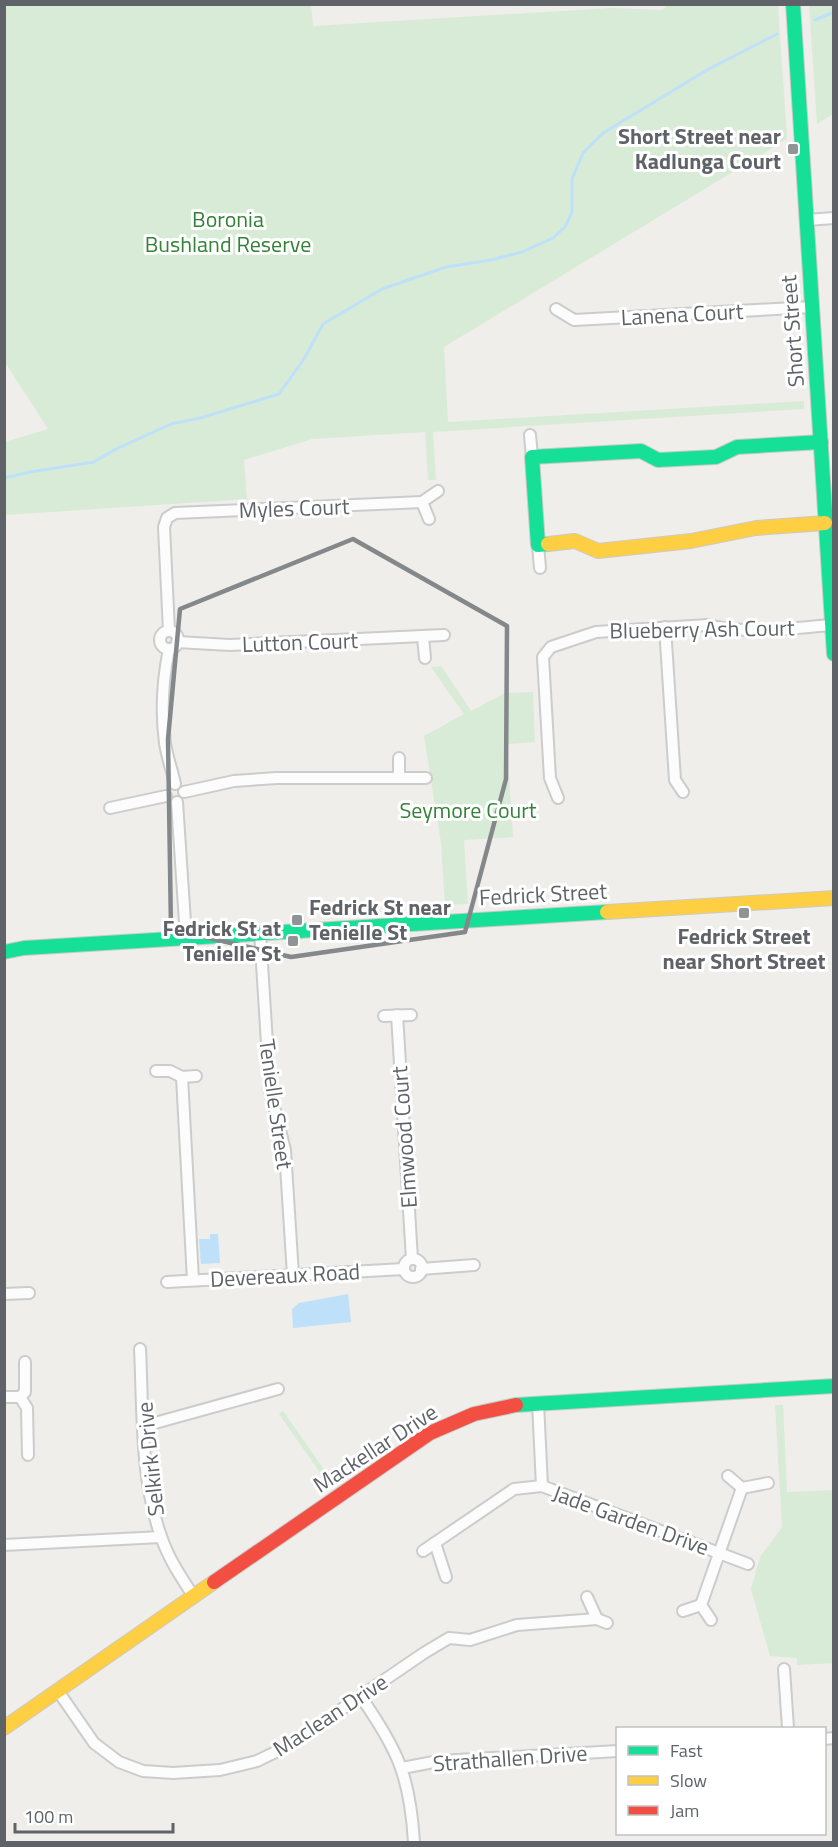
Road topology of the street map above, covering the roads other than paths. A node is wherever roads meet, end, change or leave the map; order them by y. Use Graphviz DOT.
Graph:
graph roads {
  1 [pos="794,4"];
  2 [pos="834,218"];
  3 [pos="807,220"];
  4 [pos="812,307"];
  5 [pos="555,309"];
  6 [pos="530,435"];
  7 [pos="820,442"];
  8 [pos="532,457"];
  9 [pos="828,472"];
  10 [pos="438,491"];
  11 [pos="422,502"];
  12 [pos="429,519"];
  13 [pos="825,523"];
  14 [pos="538,545"];
  15 [pos="540,568"];
  16 [pos="832,625"];
  17 [pos="665,627"];
  18 [pos="169,632"];
  19 [pos="444,635"];
  20 [pos="423,637"];
  21 [pos="173,645"];
  22 [pos="834,654"];
  23 [pos="425,658"];
  24 [pos="399,758"];
  25 [pos="399,778"];
  26 [pos="426,778"];
  27 [pos="175,784"];
  28 [pos="184,792"];
  29 [pos="683,792"];
  30 [pos="166,796"];
  31 [pos="558,798"];
  32 [pos="177,802"];
  33 [pos="110,808"];
  34 [pos="834,897"];
  35 [pos="260,932"];
  36 [pos="186,937"];
  37 [pos="4,952"];
  38 [pos="411,1015"];
  39 [pos="384,1016"];
  40 [pos="397,1016"];
  41 [pos="156,1071"];
  42 [pos="196,1076"];
  43 [pos="182,1077"];
  44 [pos="412,1259"];
  45 [pos="474,1265"];
  46 [pos="404,1269"];
  47 [pos="422,1269"];
  48 [pos="293,1275"];
  49 [pos="193,1281"];
  50 [pos="167,1282"];
  51 [pos="29,1293"];
  52 [pos="4,1294"];
  53 [pos="140,1349"];
  54 [pos="25,1362"];
  55 [pos="834,1386"];
  56 [pos="278,1389"];
  57 [pos="4,1397"];
  58 [pos="20,1397"];
  59 [pos="538,1403"];
  60 [pos="144,1426"];
  61 [pos="28,1455"];
  62 [pos="728,1476"];
  63 [pos="768,1483"];
  64 [pos="542,1486"];
  65 [pos="742,1488"];
  66 [pos="161,1537"];
  67 [pos="435,1543"];
  68 [pos="4,1545"];
  69 [pos="423,1551"];
  70 [pos="719,1553"];
  71 [pos="748,1564"];
  72 [pos="446,1577"];
  73 [pos="194,1597"];
  74 [pos="587,1597"];
  75 [pos="701,1605"];
  76 [pos="683,1611"];
  77 [pos="711,1620"];
  78 [pos="784,1669"];
  79 [pos="58,1691"];
  80 [pos="361,1697"];
  81 [pos="788,1727"];
  82 [pos="4,1728"];
  83 [pos="616,1750"];
  84 [pos="402,1768"];
  85 [pos="414,1842"];
  1 -- 3 [label="street, Short Street"];
  2 -- 3 [label="street"];
  3 -- 4 [label="street, Short Street"];
  4 -- 5 [label="street, Lanena Court"];
  4 -- 7 [label="street, Short Street"];
  6 -- 8 [label="street"];
  7 -- 8 [label="street"];
  7 -- 9 [label="street, Short Street"];
  8 -- 14 [label="street"];
  9 -- 13 [label="street, Short Street"];
  10 -- 11 [label="street"];
  11 -- 12 [label="street"];
  11 -- 18 [label="street, Myles Court"];
  13 -- 14 [label="street"];
  13 -- 16 [label="street, Short Street"];
  14 -- 15 [label="street"];
  16 -- 17 [label="street, Blueberry Ash Court"];
  16 -- 22 [label="street, Short Street"];
  17 -- 29 [label="street"];
  17 -- 31 [label="street, Blueberry Ash Court"];
  18 -- 21 [label="street"];
  18 -- 21 [label="street"];
  19 -- 20 [label="street, Lutton Court"];
  20 -- 21 [label="street, Lutton Court"];
  20 -- 23 [label="street"];
  21 -- 27 [label="street"];
  24 -- 25 [label="street"];
  25 -- 26 [label="street"];
  25 -- 28 [label="street"];
  27 -- 28 [label="street"];
  27 -- 30 [label="street"];
  28 -- 32 [label="street"];
  30 -- 32 [label="street"];
  30 -- 33 [label="street"];
  32 -- 36 [label="street"];
  34 -- 35 [label="street, Fedrick Street"];
  35 -- 36 [label="street, Fedrick Street"];
  35 -- 48 [label="street, Tenielle Street"];
  36 -- 37 [label="street, Fedrick Street"];
  38 -- 40 [label="street"];
  39 -- 40 [label="street"];
  40 -- 44 [label="street, Elmwood Court"];
  41 -- 43 [label="street"];
  42 -- 43 [label="street"];
  43 -- 49 [label="street"];
  44 -- 46 [label="street"];
  44 -- 47 [label="street"];
  45 -- 47 [label="street"];
  46 -- 47 [label="street"];
  46 -- 48 [label="street, Devereaux Road"];
  48 -- 49 [label="street, Devereaux Road"];
  49 -- 50 [label="street, Devereaux Road"];
  51 -- 52 [label="street"];
  53 -- 60 [label="street, Selkirk Drive"];
  54 -- 58 [label="street"];
  55 -- 59 [label="street, Mackellar Drive"];
  56 -- 60 [label="street"];
  57 -- 58 [label="street"];
  58 -- 61 [label="street"];
  59 -- 64 [label="street, Jade Garden Drive"];
  59 -- 73 [label="street, Mackellar Drive"];
  60 -- 66 [label="street, Selkirk Drive"];
  62 -- 65 [label="street"];
  63 -- 65 [label="street"];
  64 -- 67 [label="street, Jade Garden Drive"];
  64 -- 70 [label="street, Jade Garden Drive"];
  65 -- 70 [label="street, Jade Garden Drive"];
  66 -- 68 [label="street"];
  66 -- 73 [label="street, Selkirk Drive"];
  67 -- 69 [label="street, Jade Garden Drive"];
  67 -- 72 [label="street"];
  70 -- 71 [label="street, Jade Garden Drive"];
  70 -- 75 [label="street, Jade Garden Drive"];
  73 -- 79 [label="street, Mackellar Drive"];
  74 -- 80 [label="street, Maclean Drive"];
  75 -- 76 [label="street"];
  75 -- 77 [label="street"];
  78 -- 81 [label="street"];
  79 -- 80 [label="street, Maclean Drive"];
  79 -- 82 [label="street, Mackellar Drive"];
  80 -- 84 [label="street"];
  83 -- 84 [label="street, Strathallen Drive"];
  84 -- 85 [label="street"];
}
